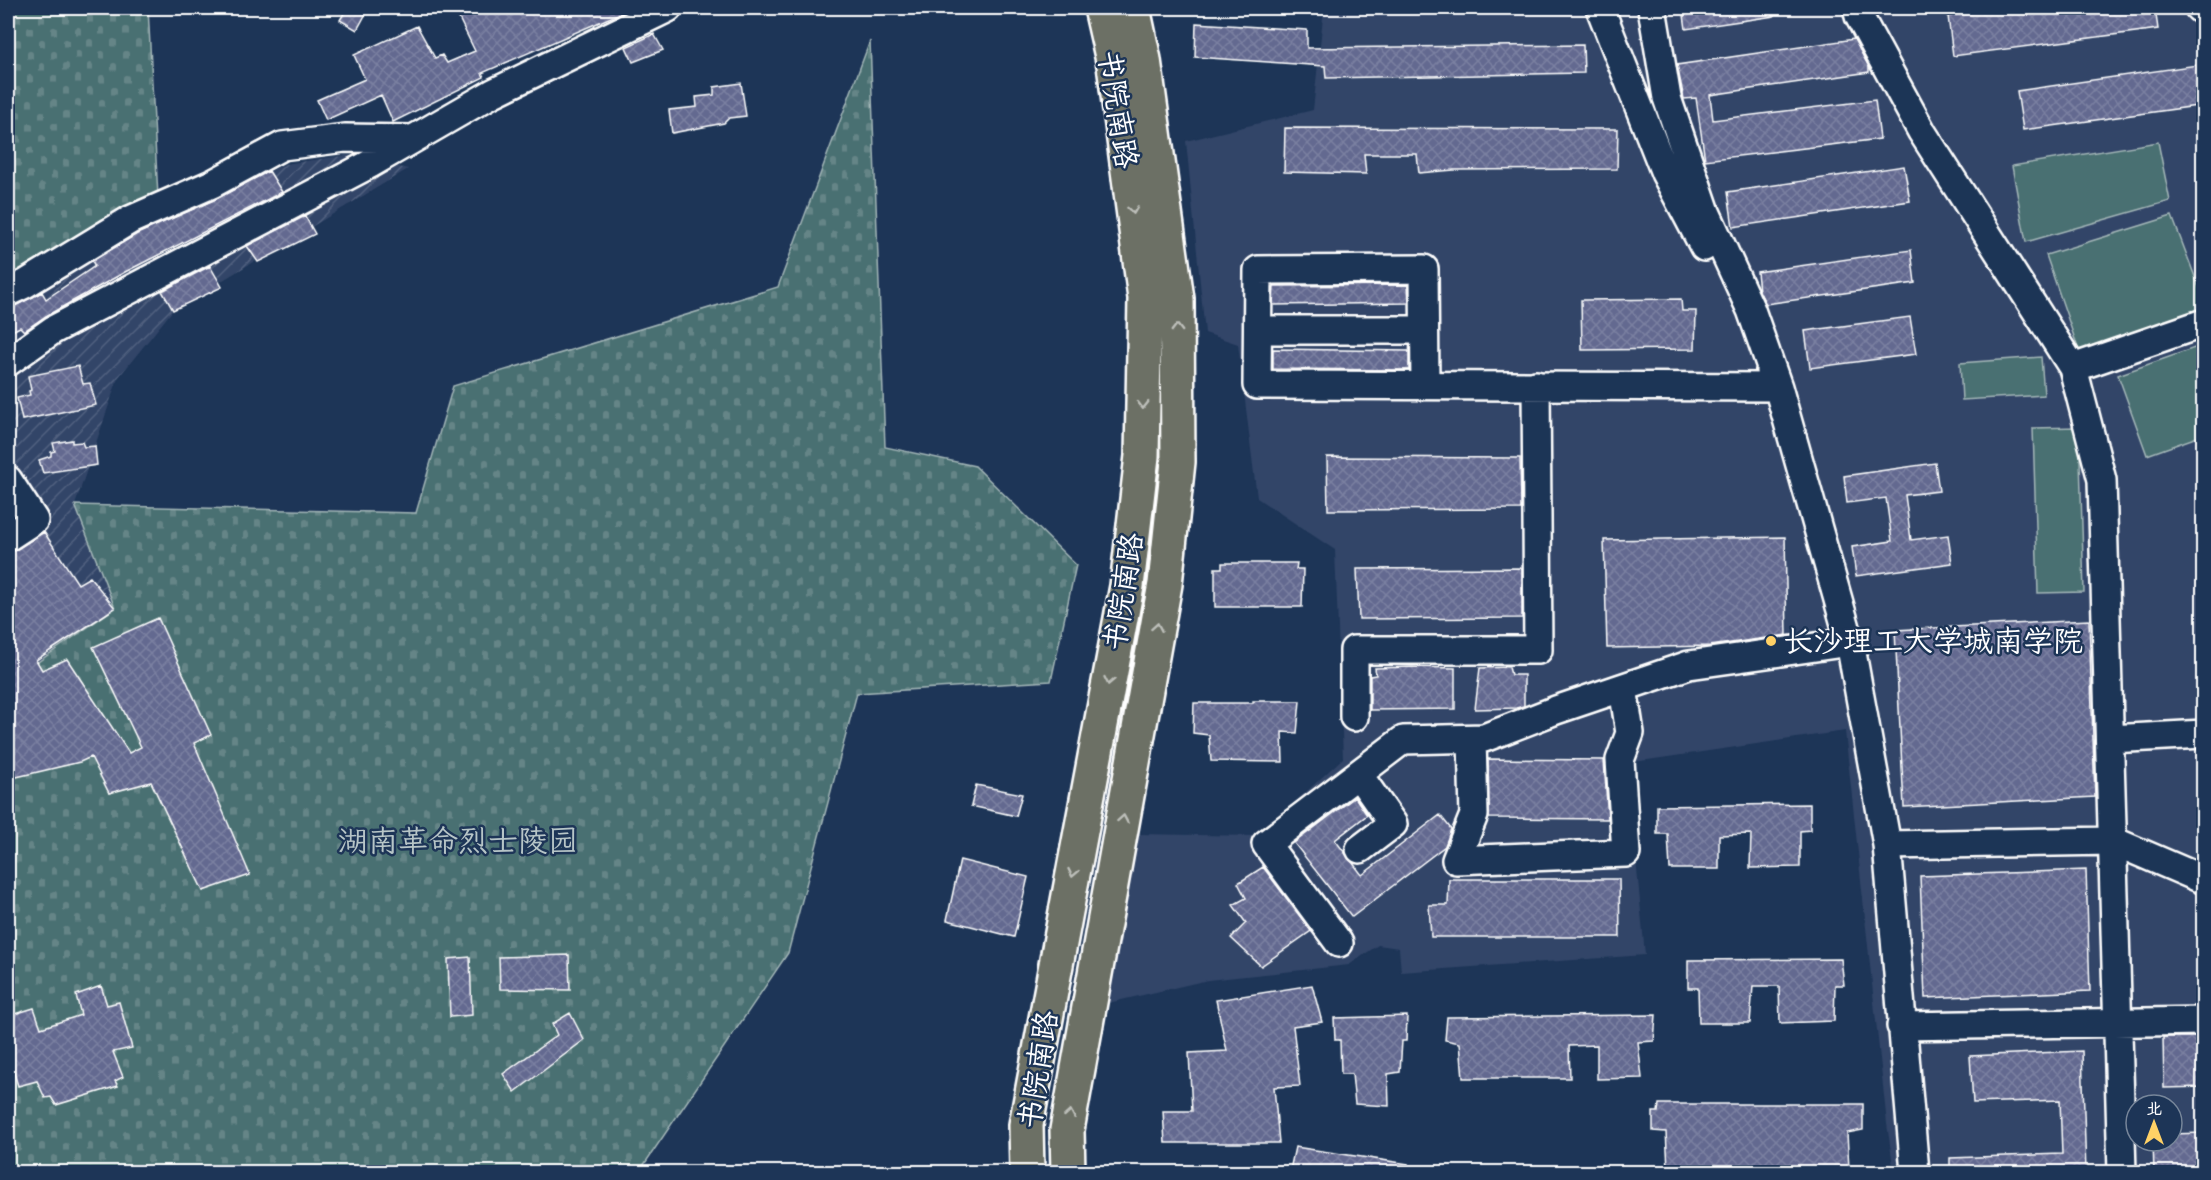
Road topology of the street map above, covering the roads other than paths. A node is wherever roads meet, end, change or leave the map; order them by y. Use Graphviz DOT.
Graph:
graph roads {
  1 [pos="668,8"];
  2 [pos="1101,8"];
  3 [pos="1133,8"];
  4 [pos="1599,8"];
  5 [pos="1652,8"];
  6 [pos="1857,8"];
  7 [pos="2199,8"];
  8 [pos="2204,12"];
  9 [pos="413,139"];
  10 [pos="8,292"];
  11 [pos="2204,323"];
  12 [pos="1258,330"];
  13 [pos="1424,330"];
  14 [pos="8,362"];
  15 [pos="2073,368"];
  16 [pos="1425,385"];
  17 [pos="1536,385"];
  18 [pos="1778,387"];
  19 [pos="8,480"];
  20 [pos="8,537"];
  21 [pos="1850,642"];
  22 [pos="1623,687"];
  23 [pos="1354,717"];
  24 [pos="2204,734"];
  25 [pos="1472,739"];
  26 [pos="2110,739"];
  27 [pos="1358,774"];
  28 [pos="2113,841"];
  29 [pos="1887,845"];
  30 [pos="1360,849"];
  31 [pos="2204,880"];
  32 [pos="1339,943"];
  33 [pos="2204,1021"];
  34 [pos="2118,1022"];
  35 [pos="1901,1026"];
  36 [pos="1027,1173"];
  37 [pos="1068,1173"];
  38 [pos="1915,1173"];
  39 [pos="2122,1173"];
  1 -- 9 [label="street"];
  2 -- 36 [label="main road, 书院南路, one-way"];
  37 -- 3 [label="main road, 书院南路, one-way"];
  4 -- 18 [label="street"];
  5 -- 18 [label="street"];
  6 -- 15 [label="street"];
  7 -- 8 [label="street"];
  9 -- 10 [label="street"];
  9 -- 14 [label="street"];
  11 -- 15 [label="street"];
  12 -- 13 [label="street"];
  12 -- 13 [label="street"];
  12 -- 16 [label="street"];
  13 -- 16 [label="street"];
  15 -- 26 [label="street"];
  16 -- 17 [label="street"];
  17 -- 18 [label="street"];
  17 -- 23 [label="street"];
  18 -- 21 [label="street"];
  19 -- 20 [label="street"];
  21 -- 22 [label="street"];
  21 -- 29 [label="street"];
  22 -- 25 [label="street"];
  22 -- 25 [label="street"];
  24 -- 26 [label="street"];
  25 -- 27 [label="street"];
  26 -- 28 [label="street"];
  27 -- 30 [label="street"];
  27 -- 32 [label="street"];
  28 -- 29 [label="street"];
  28 -- 31 [label="street"];
  28 -- 34 [label="street"];
  29 -- 35 [label="street"];
  33 -- 34 [label="street"];
  34 -- 35 [label="street"];
  34 -- 39 [label="street"];
  35 -- 38 [label="street"];
}
